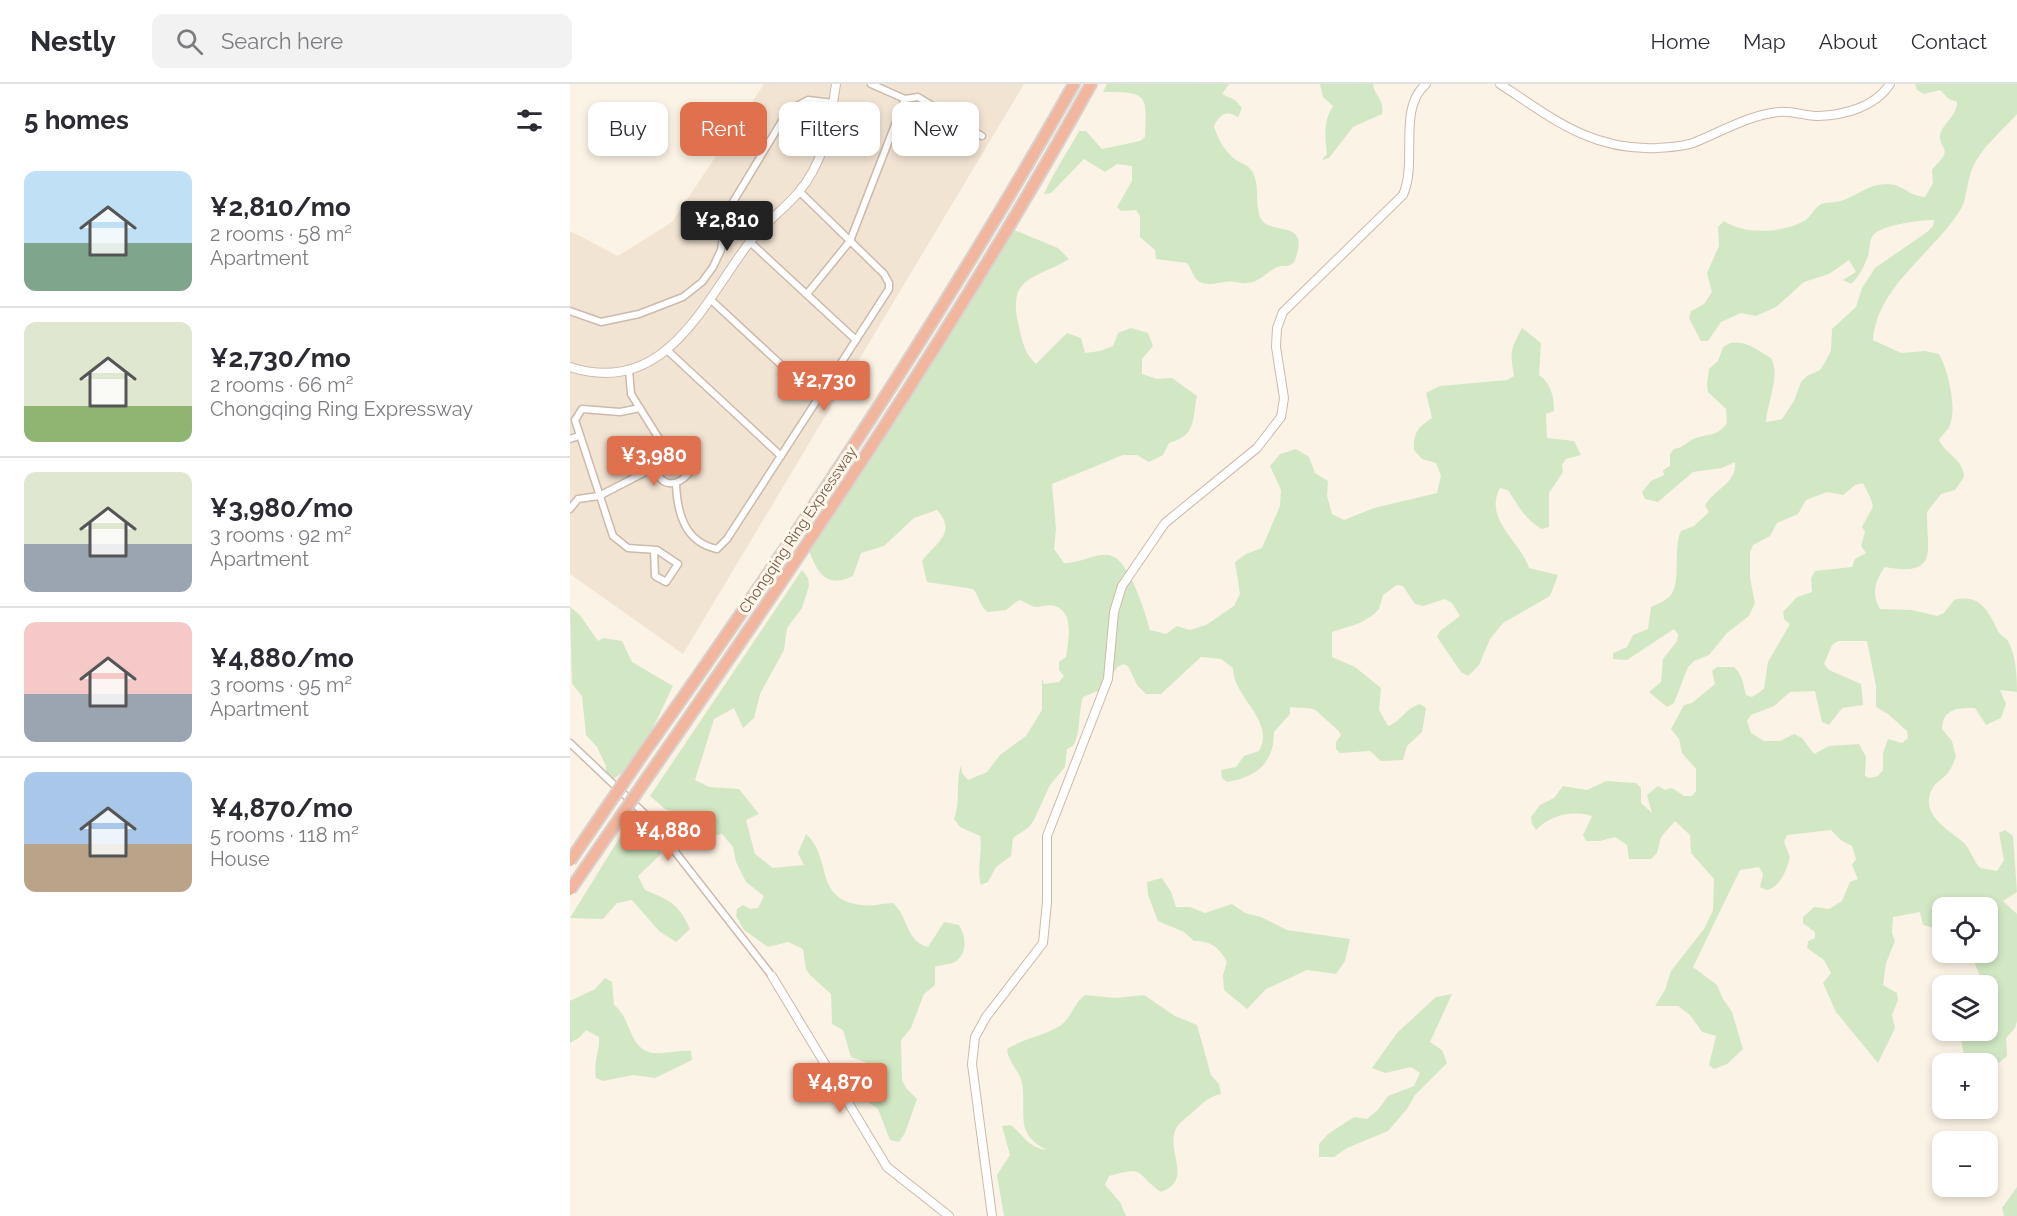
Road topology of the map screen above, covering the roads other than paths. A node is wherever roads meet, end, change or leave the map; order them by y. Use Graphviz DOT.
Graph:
graph roads {
  1 [pos="836,84"];
  2 [pos="871,84"];
  3 [pos="1074,84"];
  4 [pos="1091,84"];
  5 [pos="1426,84"];
  6 [pos="1500,84"];
  7 [pos="1890,84"];
  8 [pos="905,99"];
  9 [pos="804,102"];
  10 [pos="821,102"];
  11 [pos="834,102"];
  12 [pos="779,126"];
  13 [pos="982,136"];
  14 [pos="821,156"];
  15 [pos="799,191"];
  16 [pos="850,241"];
  17 [pos="750,242"];
  18 [pos="807,294"];
  19 [pos="710,299"];
  20 [pos="570,311"];
  21 [pos="856,340"];
  22 [pos="668,351"];
  23 [pos="570,367"];
  24 [pos="629,370"];
  25 [pos="818,399"];
  26 [pos="640,408"];
  27 [pos="579,436"];
  28 [pos="570,438"];
  29 [pos="663,445"];
  30 [pos="781,456"];
  31 [pos="655,467"];
  32 [pos="676,483"];
  33 [pos="599,496"];
  34 [pos="570,509"];
  35 [pos="654,550"];
  36 [pos="570,743"];
  37 [pos="570,861"];
  38 [pos="570,890"];
  39 [pos="772,976"];
  40 [pos="949,1216"];
  41 [pos="992,1216"];
  1 -- 11 [label="street"];
  2 -- 8 [label="street"];
  3 -- 37 [label="highway, Chongqing Ring Expressway, bridge"];
  4 -- 38 [label="highway, Chongqing Ring Expressway, bridge"];
  5 -- 41 [label="street"];
  6 -- 7 [label="street"];
  8 -- 13 [label="street"];
  8 -- 16 [label="street"];
  9 -- 10 [label="street"];
  12 -- 20 [label="street"];
  14 -- 15 [label="street"];
  15 -- 16 [label="street"];
  15 -- 17 [label="street"];
  16 -- 18 [label="street"];
  16 -- 21 [label="street"];
  17 -- 18 [label="street"];
  17 -- 19 [label="street"];
  18 -- 21 [label="street"];
  19 -- 22 [label="street"];
  19 -- 25 [label="street"];
  21 -- 25 [label="street"];
  22 -- 24 [label="street"];
  22 -- 30 [label="street"];
  23 -- 24 [label="street"];
  24 -- 26 [label="street"];
  25 -- 30 [label="street"];
  26 -- 27 [label="street"];
  26 -- 29 [label="street"];
  27 -- 28 [label="street"];
  27 -- 33 [label="street"];
  29 -- 31 [label="street"];
  29 -- 32 [label="street"];
  30 -- 32 [label="street"];
  31 -- 32 [label="street"];
  31 -- 33 [label="street"];
  33 -- 34 [label="street"];
  33 -- 35 [label="street"];
  35 -- 35 [label="street"];
  36 -- 39 [label="street"];
  39 -- 40 [label="street"];
}
